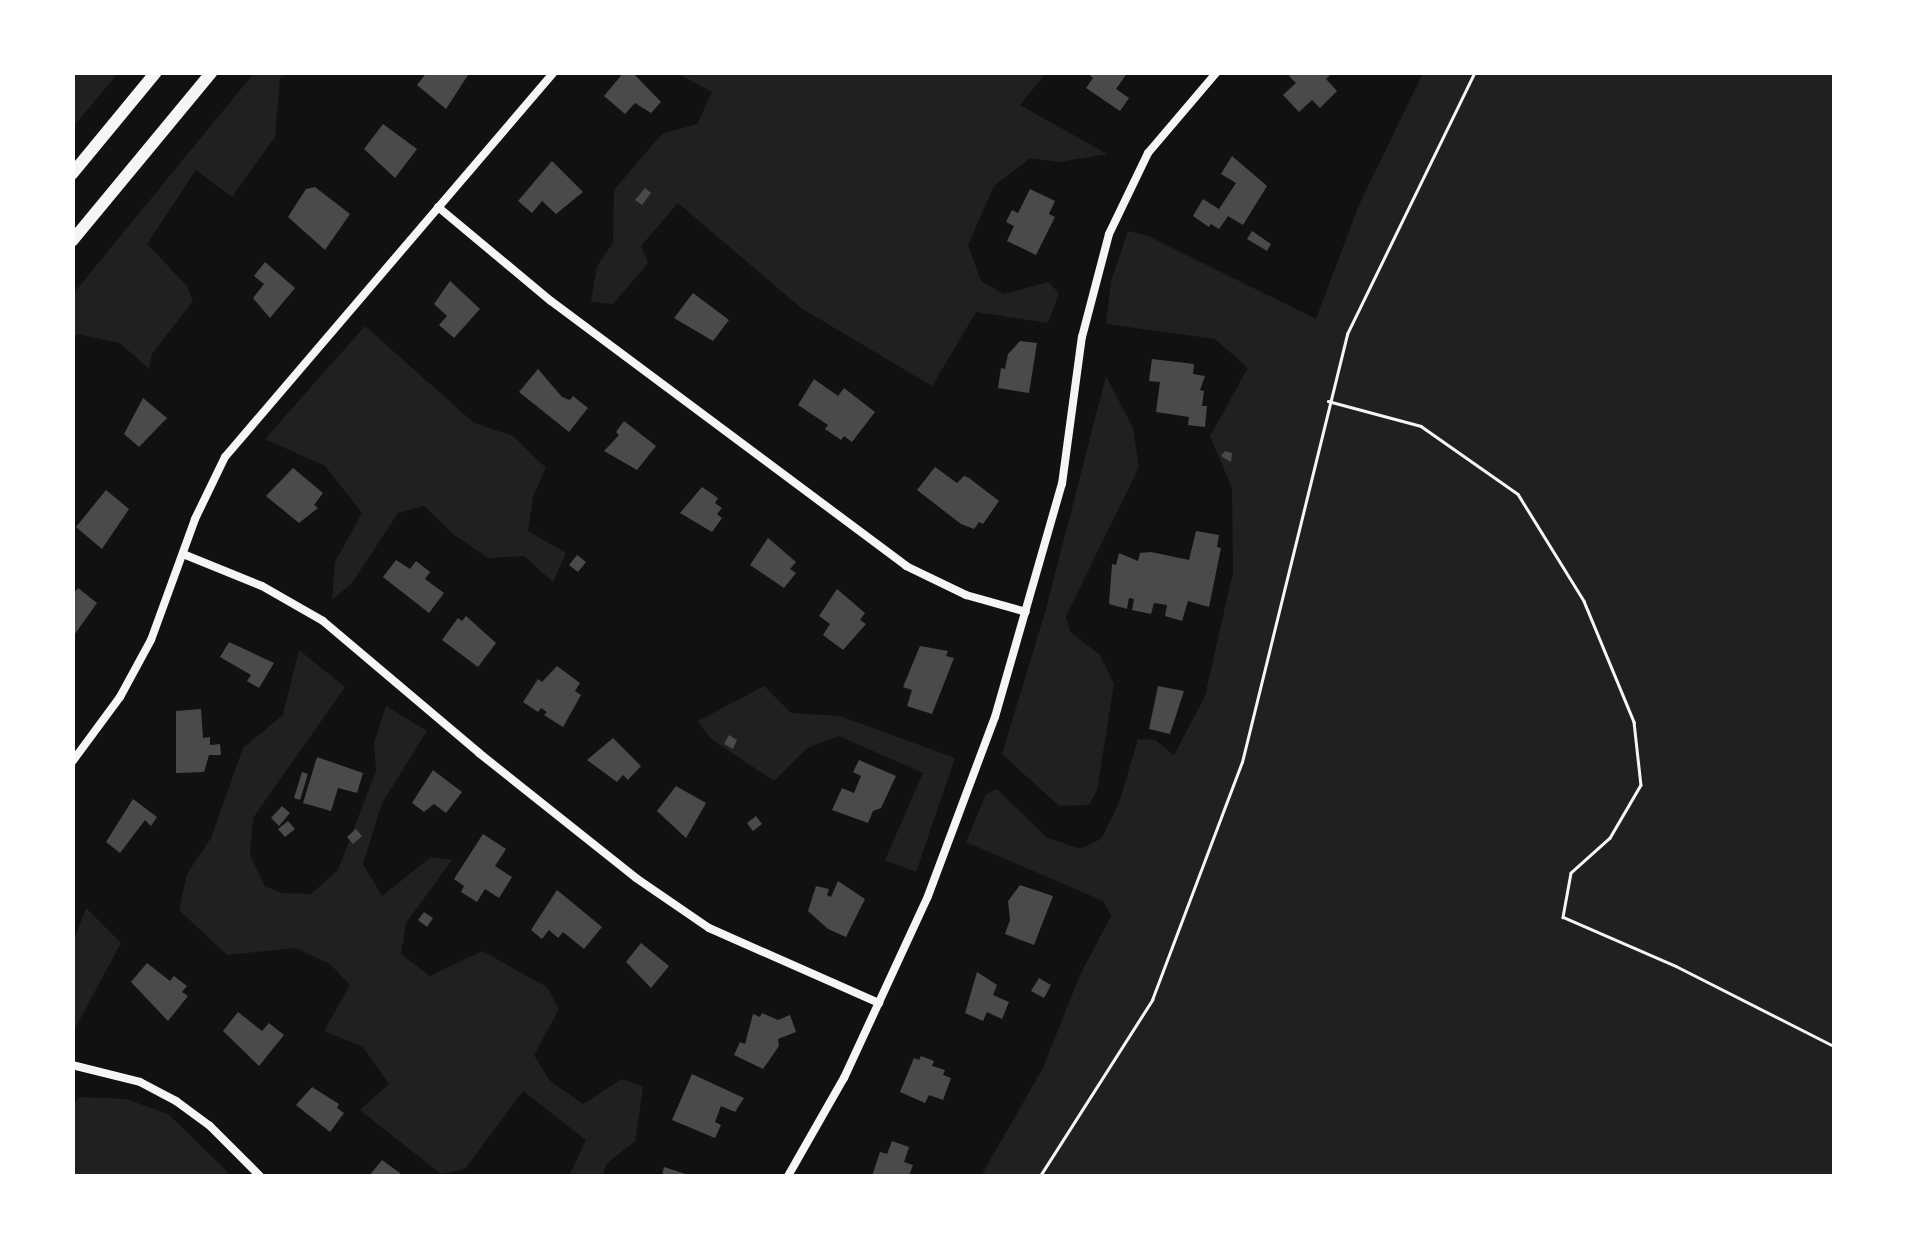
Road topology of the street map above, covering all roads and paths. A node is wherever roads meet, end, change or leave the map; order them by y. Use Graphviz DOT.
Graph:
graph roads {
  1 [pos="156,72"];
  2 [pos="212,72"];
  3 [pos="554,72"];
  4 [pos="1217,72"];
  5 [pos="1474,72"];
  6 [pos="72,174"];
  7 [pos="438,207"];
  8 [pos="72,241"];
  9 [pos="1328,402"];
  10 [pos="182,554"];
  11 [pos="1026,612"];
  12 [pos="72,762"];
  13 [pos="879,1003"];
  14 [pos="1834,1046"];
  15 [pos="72,1065"];
  16 [pos="260,1176"];
  17 [pos="788,1176"];
  18 [pos="1040,1176"];
  1 -- 6 [label="highway"];
  2 -- 8 [label="highway"];
  3 -- 7 [label="street"];
  4 -- 11 [label="street"];
  5 -- 9 [label="path"];
  7 -- 10 [label="street"];
  7 -- 11 [label="street"];
  9 -- 14 [label="path"];
  9 -- 18 [label="path"];
  10 -- 12 [label="street"];
  10 -- 13 [label="street"];
  11 -- 13 [label="street"];
  13 -- 17 [label="street"];
  15 -- 16 [label="street"];
}
